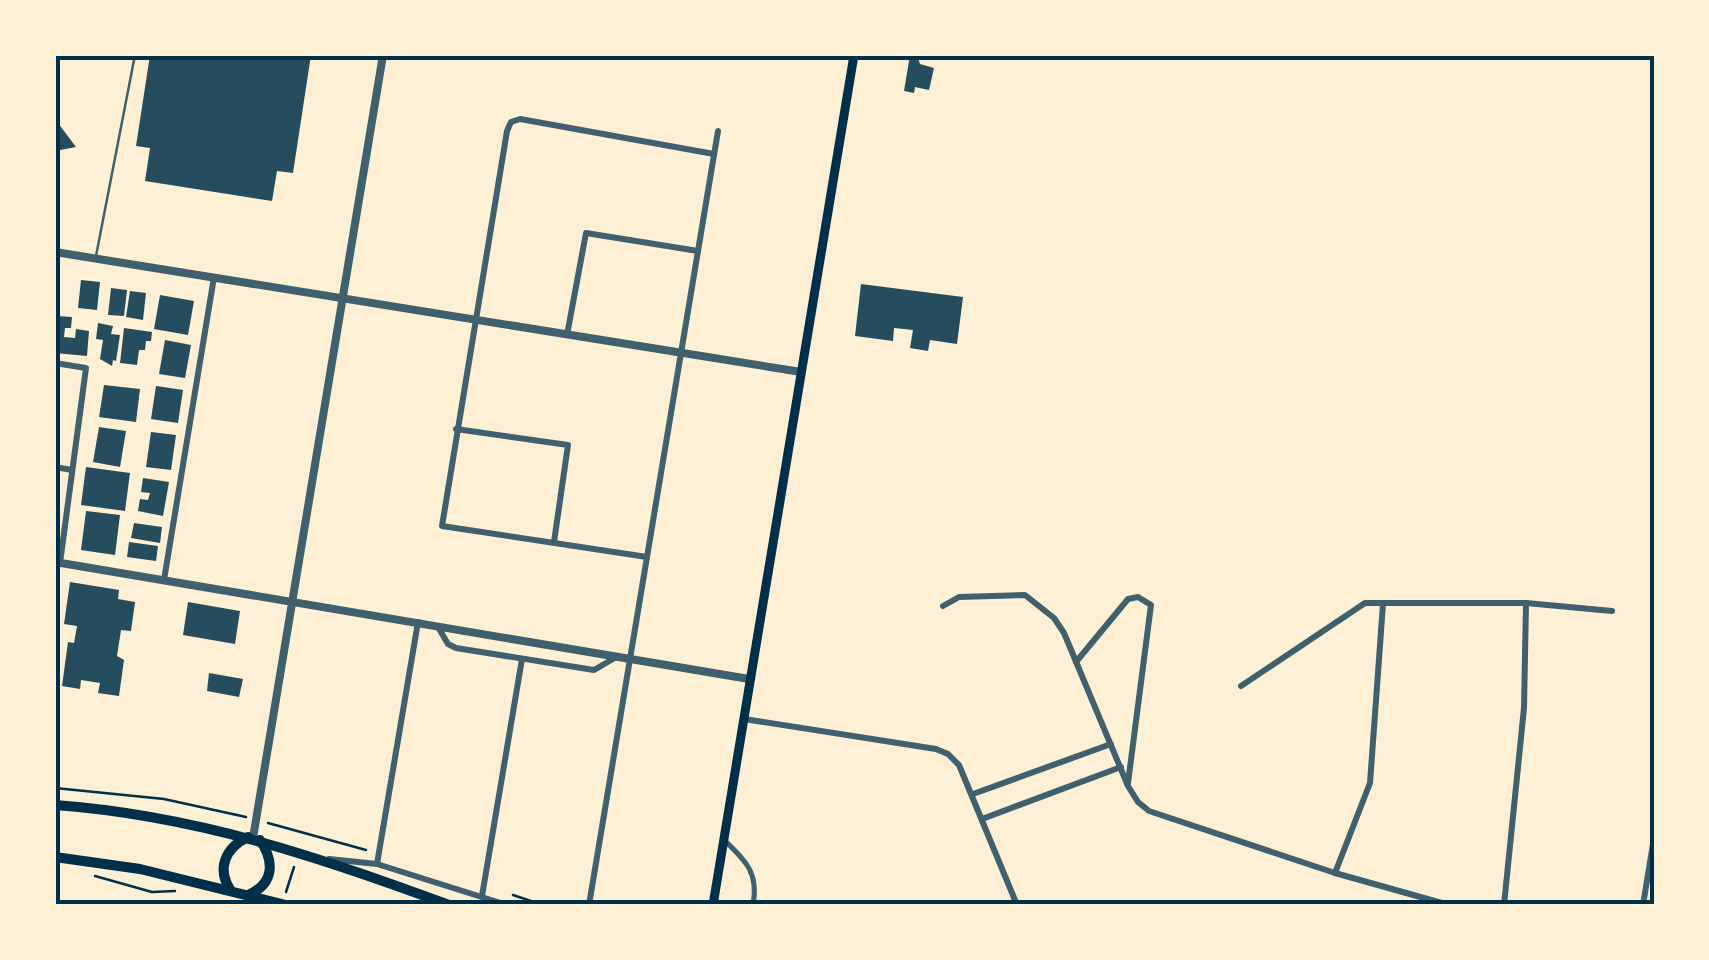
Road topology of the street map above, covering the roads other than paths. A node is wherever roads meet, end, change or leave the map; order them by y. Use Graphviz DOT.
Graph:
graph roads {
  1 [pos="383,55"];
  2 [pos="854,55"];
  3 [pos="135,56"];
  4 [pos="718,132"];
  5 [pos="714,154"];
  6 [pos="698,250"];
  7 [pos="55,252"];
  8 [pos="96,258"];
  9 [pos="214,277"];
  10 [pos="343,296"];
  11 [pos="474,321"];
  12 [pos="568,335"];
  13 [pos="681,353"];
  14 [pos="55,363"];
  15 [pos="801,372"];
  16 [pos="456,428"];
  17 [pos="55,467"];
  18 [pos="72,470"];
  19 [pos="554,542"];
  20 [pos="647,558"];
  21 [pos="58,562"];
  22 [pos="164,582"];
  23 [pos="294,601"];
  24 [pos="1526,603"];
  25 [pos="1383,604"];
  26 [pos="943,606"];
  27 [pos="1612,610"];
  28 [pos="418,622"];
  29 [pos="438,626"];
  30 [pos="618,656"];
  31 [pos="630,658"];
  32 [pos="522,659"];
  33 [pos="1076,664"];
  34 [pos="750,678"];
  35 [pos="1241,686"];
  36 [pos="743,719"];
  37 [pos="1111,744"];
  38 [pos="1120,767"];
  39 [pos="1128,786"];
  40 [pos="973,794"];
  41 [pos="55,805"];
  42 [pos="982,819"];
  43 [pos="254,838"];
  44 [pos="1654,838"];
  45 [pos="724,840"];
  46 [pos="55,857"];
  47 [pos="322,858"];
  48 [pos="377,864"];
  49 [pos="1335,873"];
  50 [pos="231,892"];
  51 [pos="247,896"];
  52 [pos="482,896"];
  53 [pos="284,905"];
  54 [pos="449,905"];
  55 [pos="506,905"];
  56 [pos="588,905"];
  57 [pos="713,905"];
  58 [pos="753,905"];
  59 [pos="1017,905"];
  60 [pos="1450,905"];
  61 [pos="1504,905"];
  62 [pos="1642,905"];
  1 -- 10 [label="street"];
  2 -- 15 [label="main road"];
  3 -- 8 [label="lane"];
  4 -- 5 [label="street"];
  5 -- 6 [label="street"];
  5 -- 11 [label="street"];
  6 -- 12 [label="street"];
  6 -- 13 [label="street"];
  7 -- 8 [label="street"];
  8 -- 9 [label="street"];
  9 -- 10 [label="street"];
  9 -- 22 [label="street"];
  10 -- 11 [label="street"];
  10 -- 23 [label="street"];
  11 -- 12 [label="street"];
  11 -- 16 [label="street"];
  12 -- 13 [label="street"];
  13 -- 15 [label="street"];
  13 -- 20 [label="street"];
  14 -- 18 [label="street"];
  15 -- 34 [label="main road"];
  16 -- 19 [label="street"];
  16 -- 19 [label="street"];
  17 -- 18 [label="street"];
  18 -- 21 [label="street"];
  19 -- 20 [label="street"];
  20 -- 31 [label="street"];
  21 -- 22 [label="street"];
  22 -- 23 [label="street"];
  23 -- 28 [label="street"];
  23 -- 43 [label="street"];
  24 -- 25 [label="street"];
  24 -- 27 [label="street"];
  24 -- 61 [label="street"];
  25 -- 35 [label="street"];
  25 -- 49 [label="street"];
  26 -- 33 [label="street"];
  28 -- 29 [label="street"];
  28 -- 48 [label="street"];
  29 -- 30 [label="street"];
  29 -- 32 [label="street"];
  30 -- 31 [label="street"];
  30 -- 32 [label="street"];
  31 -- 34 [label="street"];
  31 -- 56 [label="street"];
  32 -- 52 [label="street"];
  33 -- 37 [label="street"];
  33 -- 39 [label="street"];
  34 -- 36 [label="main road"];
  36 -- 40 [label="street"];
  36 -- 45 [label="main road"];
  37 -- 38 [label="street"];
  37 -- 40 [label="street"];
  38 -- 39 [label="street"];
  38 -- 42 [label="street"];
  39 -- 49 [label="street"];
  40 -- 42 [label="street"];
  41 -- 43 [label="main road"];
  42 -- 59 [label="street"];
  43 -- 47 [label="main road"];
  43 -- 50 [label="main road"];
  43 -- 51 [label="main road"];
  44 -- 62 [label="street"];
  45 -- 57 [label="main road"];
  45 -- 58 [label="street"];
  46 -- 50 [label="main road"];
  47 -- 48 [label="street"];
  47 -- 54 [label="main road"];
  48 -- 52 [label="street"];
  49 -- 60 [label="street"];
  50 -- 51 [label="main road"];
  51 -- 53 [label="main road"];
  52 -- 55 [label="street"];
}
